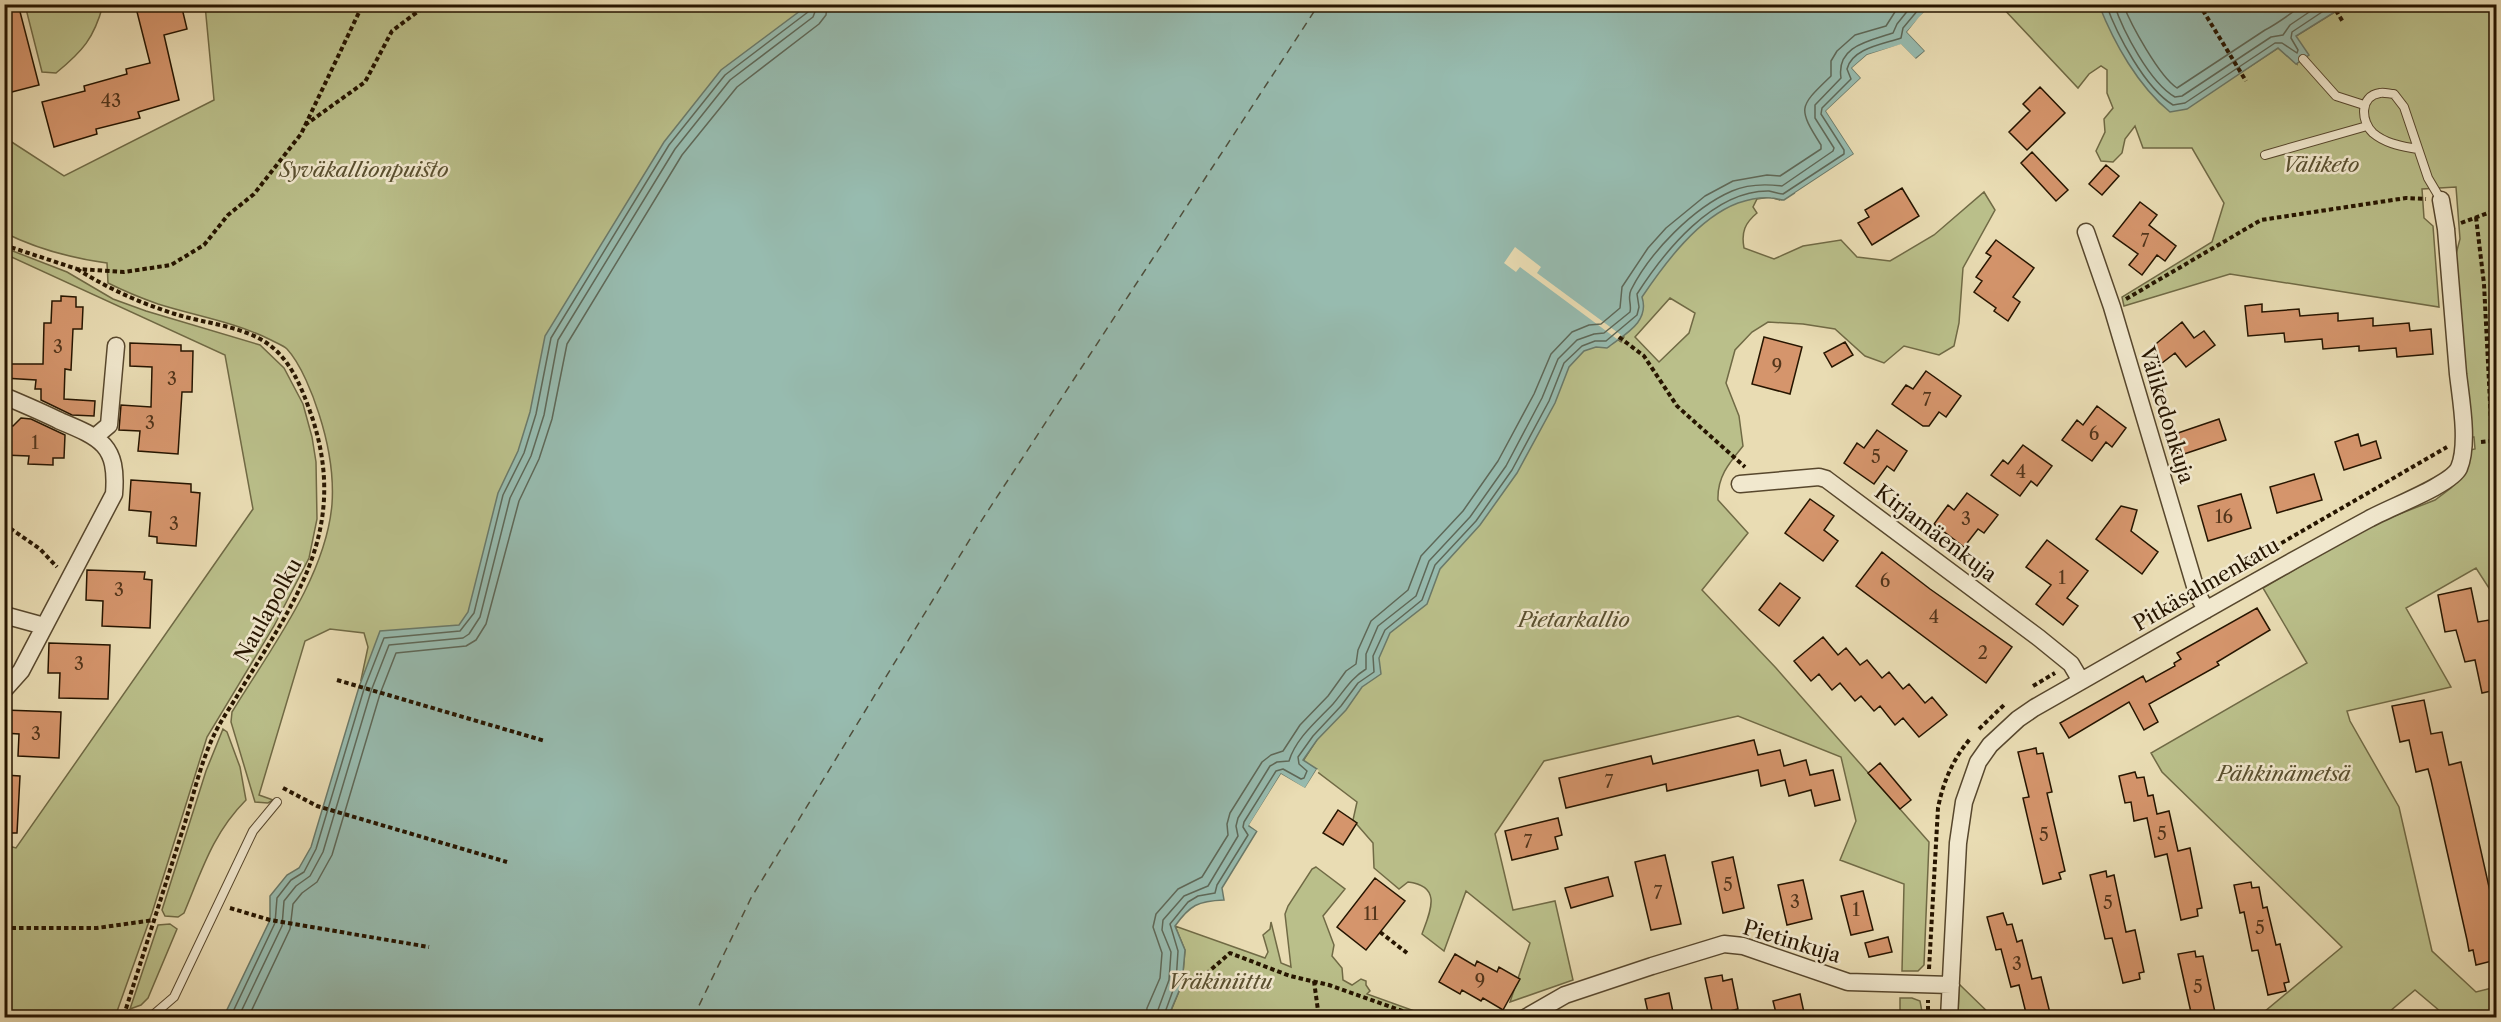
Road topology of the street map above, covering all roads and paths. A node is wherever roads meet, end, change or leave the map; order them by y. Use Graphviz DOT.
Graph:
graph roads {
  1 [pos="363,4"];
  2 [pos="428,4"];
  3 [pos="2199,4"];
  4 [pos="2332,4"];
  5 [pos="2343,22"];
  6 [pos="2302,59"];
  7 [pos="2246,81"];
  8 [pos="2364,105"];
  9 [pos="305,126"];
  10 [pos="2367,126"];
  11 [pos="2417,149"];
  12 [pos="2265,155"];
  13 [pos="2441,200"];
  14 [pos="2496,210"];
  15 [pos="2476,217"];
  16 [pos="2446,229"];
  17 [pos="2086,232"];
  18 [pos="4,245"];
  19 [pos="77,269"];
  20 [pos="2112,307"];
  21 [pos="1619,337"];
  22 [pos="116,346"];
  23 [pos="4,396"];
  24 [pos="96,436"];
  25 [pos="2492,441"];
  26 [pos="2462,443"];
  27 [pos="2496,455"];
  28 [pos="1762,483"];
  29 [pos="1740,484"];
  30 [pos="4,524"];
  31 [pos="69,579"];
  32 [pos="2197,593"];
  33 [pos="2206,610"];
  34 [pos="4,615"];
  35 [pos="44,626"];
  36 [pos="2071,664"];
  37 [pos="338,680"];
  38 [pos="2041,681"];
  39 [pos="2081,681"];
  40 [pos="4,690"];
  41 [pos="545,741"];
  42 [pos="283,788"];
  43 [pos="277,802"];
  44 [pos="507,862"];
  45 [pos="218,905"];
  46 [pos="154,920"];
  47 [pos="4,928"];
  48 [pos="1380,932"];
  49 [pos="429,947"];
  50 [pos="1407,953"];
  51 [pos="1206,975"];
  52 [pos="1314,981"];
  53 [pos="1951,985"];
  54 [pos="123,1017"];
  55 [pos="146,1017"];
  56 [pos="1319,1017"];
  57 [pos="1422,1017"];
  58 [pos="1525,1017"];
  59 [pos="1949,1017"];
  1 -- 9 [label="path"];
  2 -- 9 [label="path"];
  3 -- 7 [label="path"];
  4 -- 5 [label="path"];
  6 -- 8 [label="lane"];
  8 -- 10 [label="lane"];
  8 -- 11 [label="lane"];
  9 -- 19 [label="path"];
  10 -- 11 [label="lane"];
  10 -- 12 [label="lane"];
  11 -- 13 [label="lane"];
  13 -- 16 [label="street, Pitkäsalmenkatu"];
  13 -- 20 [label="path"];
  14 -- 15 [label="path"];
  15 -- 16 [label="path"];
  15 -- 25 [label="path"];
  16 -- 26 [label="street, Pitkäsalmenkatu"];
  17 -- 20 [label="street, Välikedonkuja"];
  18 -- 19 [label="path"];
  19 -- 46 [label="path, Naulapolku"];
  20 -- 32 [label="street, Välikedonkuja"];
  21 -- 28 [label="path"];
  22 -- 24 [label="street"];
  23 -- 24 [label="street"];
  24 -- 31 [label="street"];
  25 -- 26 [label="path"];
  25 -- 27 [label="path"];
  26 -- 32 [label="path"];
  26 -- 33 [label="street, Pitkäsalmenkatu"];
  28 -- 29 [label="street, Kirjamäenkuja"];
  28 -- 36 [label="street, Kirjamäenkuja"];
  30 -- 31 [label="path"];
  31 -- 35 [label="street"];
  32 -- 33 [label="street, Välikedonkuja"];
  33 -- 39 [label="street, Pitkäsalmenkatu"];
  34 -- 35 [label="street"];
  35 -- 40 [label="street"];
  36 -- 38 [label="path"];
  36 -- 39 [label="street, Kirjamäenkuja"];
  37 -- 41 [label="path"];
  39 -- 53 [label="street, Pitkäsalmenkatu"];
  42 -- 44 [label="path"];
  43 -- 45 [label="lane"];
  45 -- 49 [label="path"];
  45 -- 55 [label="lane"];
  46 -- 47 [label="path"];
  46 -- 54 [label="path, Naulapolku"];
  48 -- 50 [label="path"];
  51 -- 52 [label="path"];
  52 -- 56 [label="path"];
  52 -- 57 [label="path"];
  53 -- 58 [label="street, Pietinkuja"];
  53 -- 59 [label="street, Pitkäsalmenkatu"];
}
